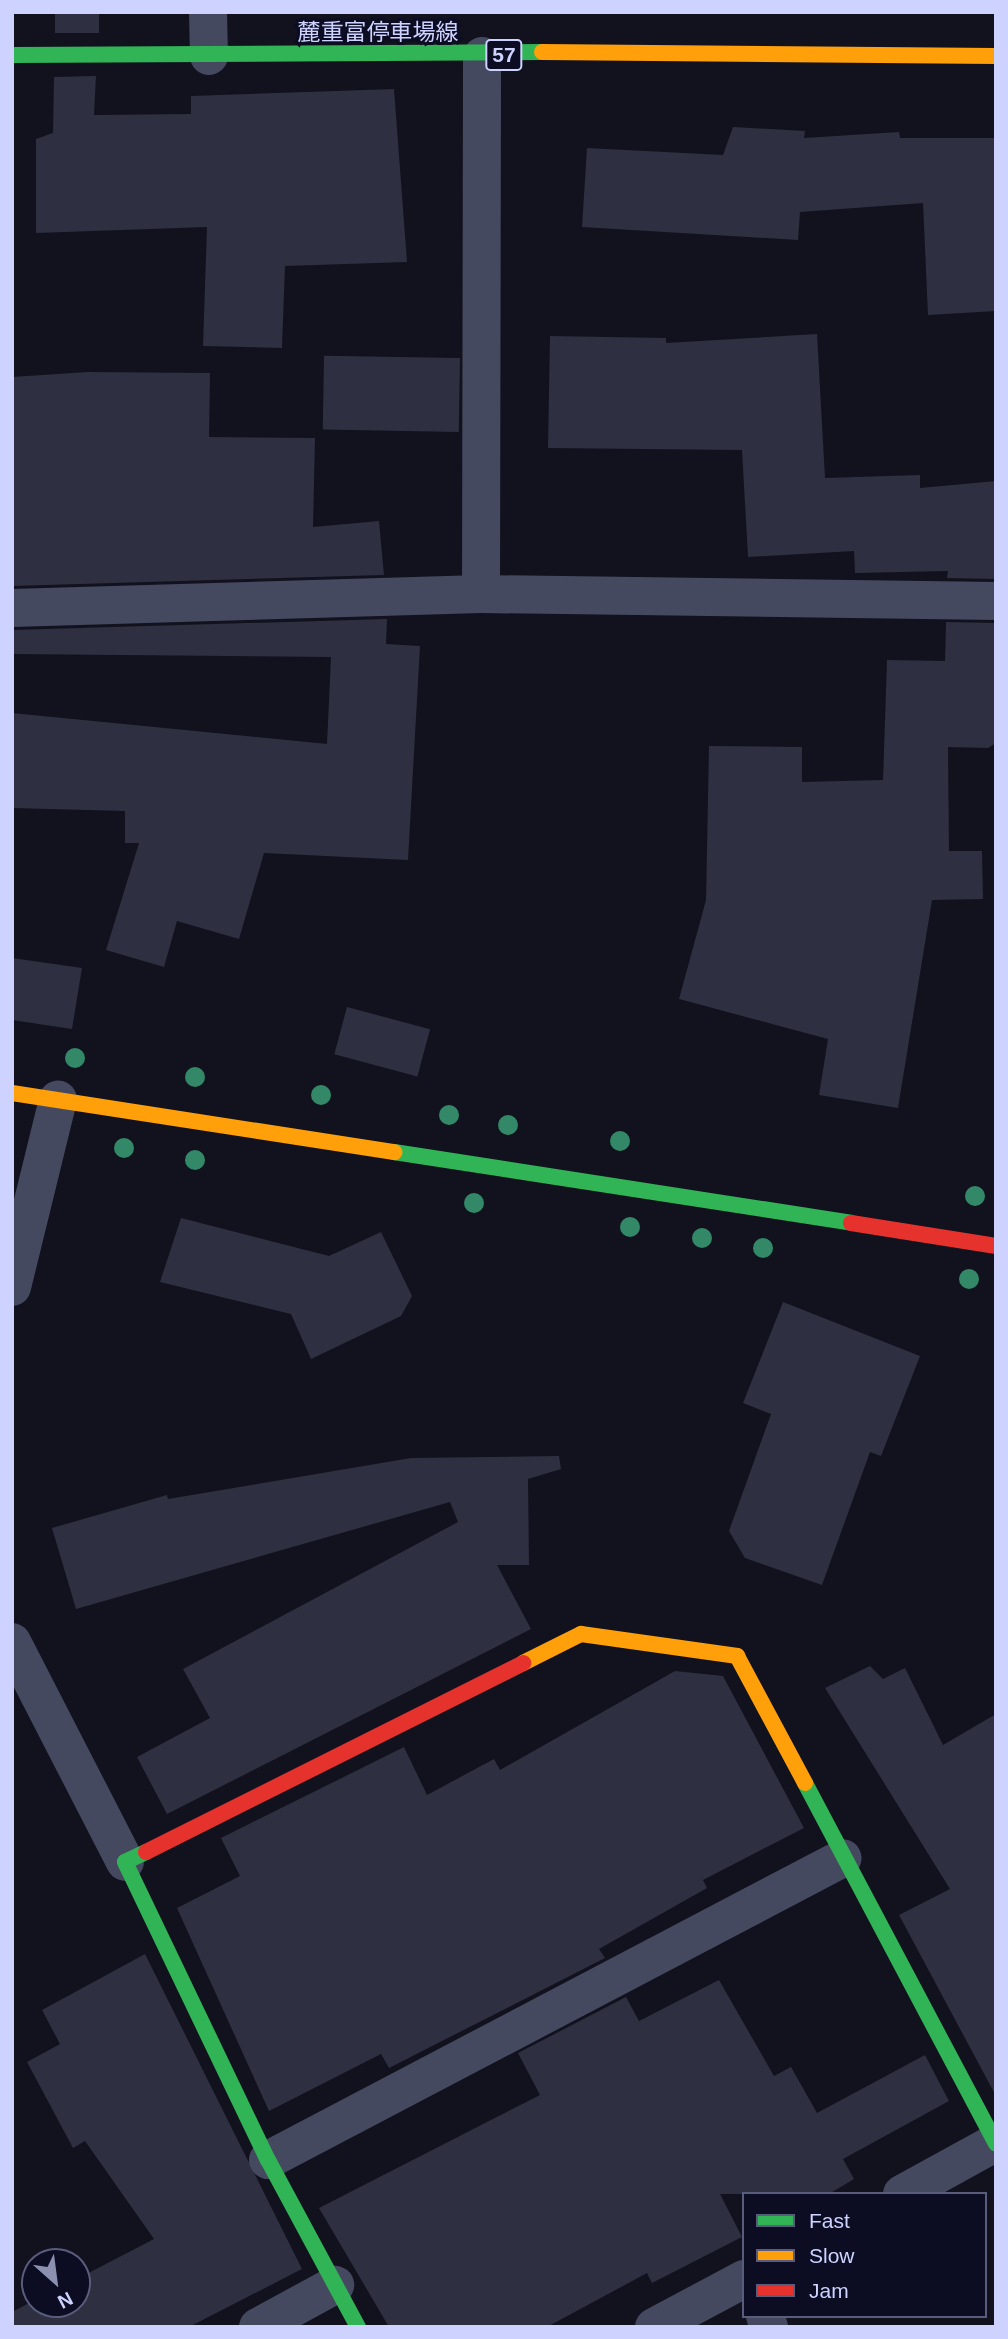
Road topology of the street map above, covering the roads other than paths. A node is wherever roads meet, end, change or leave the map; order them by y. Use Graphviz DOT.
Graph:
graph roads {
  1 [pos="208,12"];
  2 [pos="12,55"];
  3 [pos="209,56"];
  4 [pos="482,56"];
  5 [pos="996,56"];
  6 [pos="481,594"];
  7 [pos="996,601"];
  8 [pos="12,608"];
  9 [pos="12,1093"];
  10 [pos="58,1100"];
  11 [pos="996,1246"];
  12 [pos="12,1287"];
  13 [pos="12,1642"];
  14 [pos="843,1857"];
  15 [pos="125,1862"];
  16 [pos="995,2144"];
  17 [pos="268,2160"];
  18 [pos="906,2192"];
  19 [pos="742,2280"];
  20 [pos="335,2284"];
  21 [pos="258,2327"];
  22 [pos="358,2327"];
  23 [pos="654,2327"];
  1 -- 3 [label="street"];
  2 -- 3 [label="street, 麓重富停車場線 / 57"];
  3 -- 4 [label="street, 麓重富停車場線 / 57"];
  4 -- 5 [label="street, 麓重富停車場線 / 57"];
  4 -- 6 [label="street"];
  6 -- 7 [label="street"];
  6 -- 8 [label="street"];
  9 -- 10 [label="street"];
  10 -- 11 [label="street"];
  10 -- 12 [label="street"];
  13 -- 15 [label="street"];
  14 -- 15 [label="street"];
  14 -- 16 [label="street"];
  14 -- 17 [label="street"];
  15 -- 17 [label="street"];
  16 -- 18 [label="street"];
  17 -- 20 [label="street"];
  19 -- 23 [label="street"];
  20 -- 21 [label="street"];
  20 -- 22 [label="street"];
}
